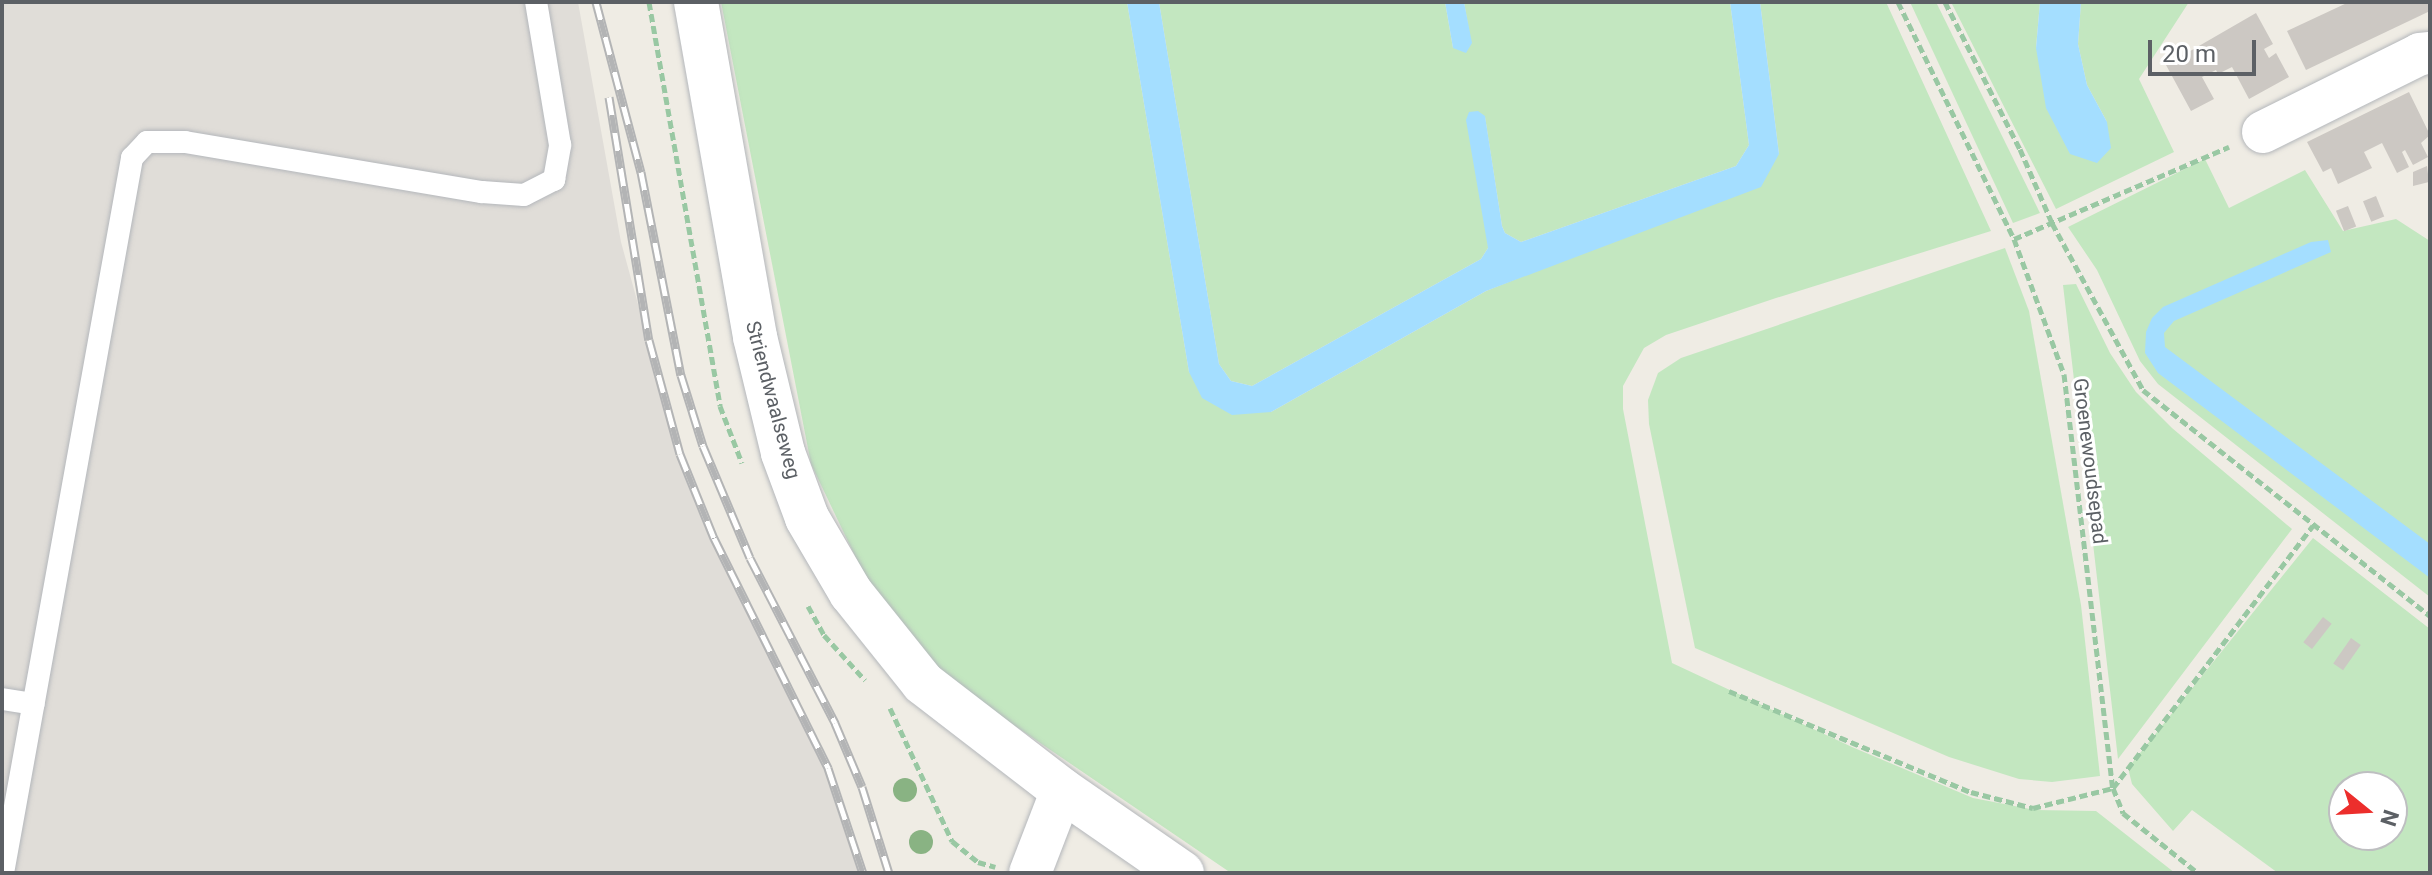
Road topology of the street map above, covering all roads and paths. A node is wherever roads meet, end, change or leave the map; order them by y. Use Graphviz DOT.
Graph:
graph roads {
  1 [pos="536,2"];
  2 [pos="696,2"];
  3 [pos="1898,2"];
  4 [pos="1945,2"];
  5 [pos="2430,53"];
  6 [pos="2263,132"];
  7 [pos="2052,223"];
  8 [pos="2014,239"];
  9 [pos="2313,525"];
  10 [pos="2430,616"];
  11 [pos="1729,691"];
  12 [pos="2,699"];
  13 [pos="34,704"];
  14 [pos="2113,788"];
  15 [pos="1062,790"];
  16 [pos="3,873"];
  17 [pos="1030,873"];
  18 [pos="1182,873"];
  19 [pos="2198,873"];
  1 -- 13 [label="lane"];
  2 -- 15 [label="street, Striendwaalseweg"];
  3 -- 8 [label="path, Groenewoudsepad"];
  4 -- 7 [label="path"];
  5 -- 6 [label="street"];
  6 -- 7 [label="path"];
  7 -- 8 [label="path"];
  7 -- 9 [label="path"];
  8 -- 14 [label="path, Groenewoudsepad"];
  9 -- 10 [label="path"];
  9 -- 14 [label="path"];
  11 -- 14 [label="path"];
  12 -- 13 [label="lane"];
  13 -- 16 [label="lane"];
  14 -- 19 [label="path, Groenewoudsepad"];
  15 -- 17 [label="street"];
  15 -- 18 [label="street, Striendwaalseweg"];
}
